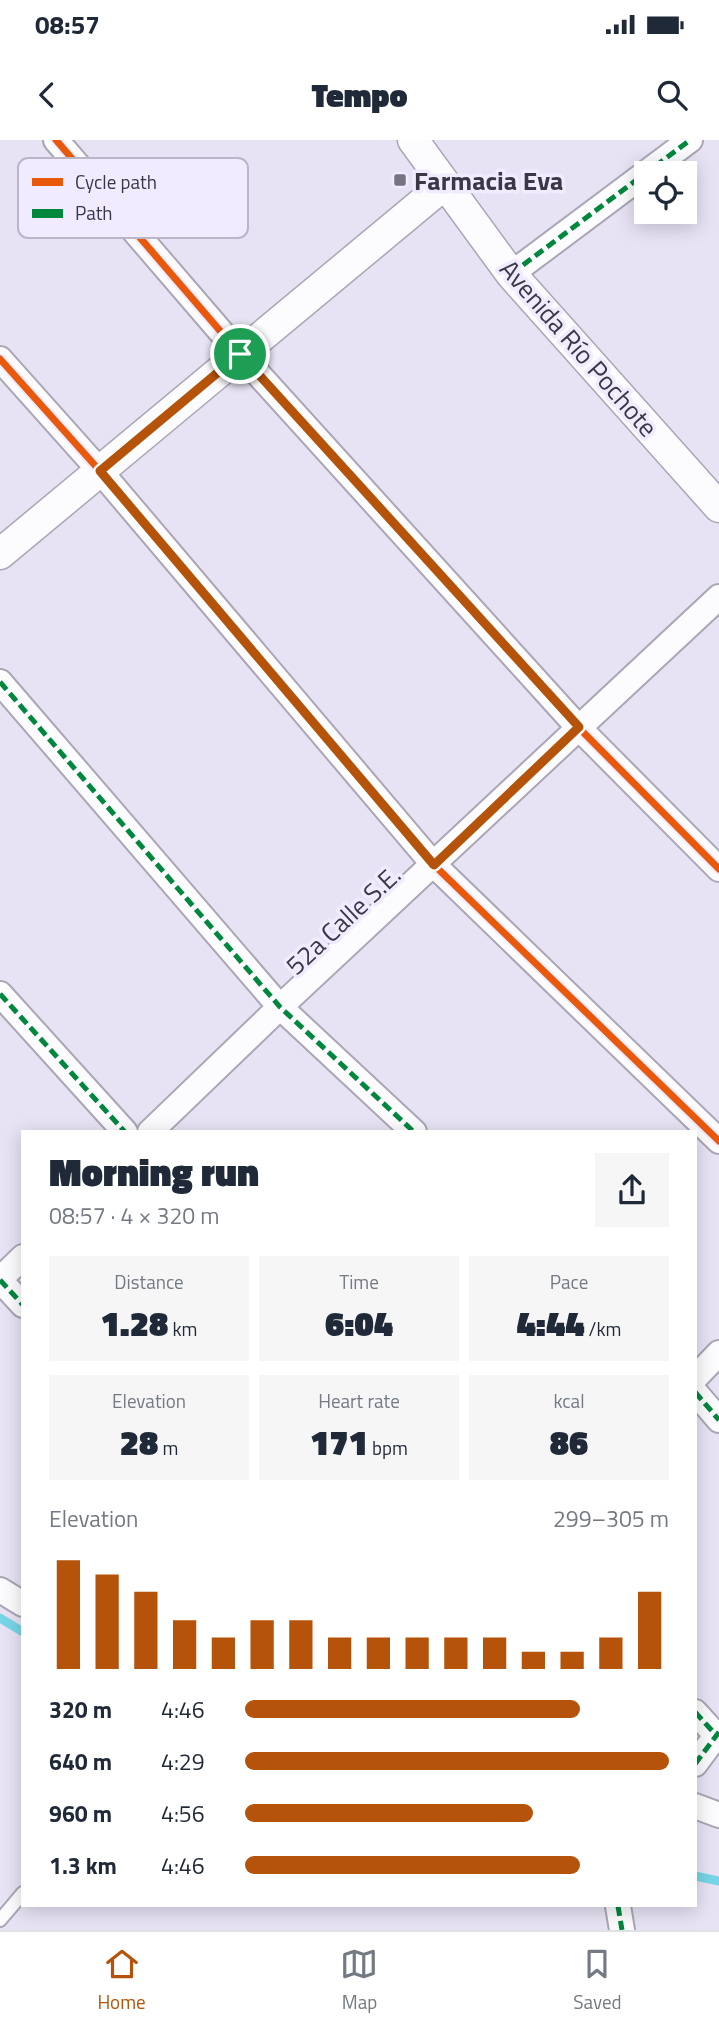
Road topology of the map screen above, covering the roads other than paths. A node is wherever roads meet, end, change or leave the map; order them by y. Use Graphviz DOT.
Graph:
graph roads {
  1 [pos="56,140"];
  2 [pos="413,140"];
  3 [pos="690,140"];
  4 [pos="71,158"];
  5 [pos="445,184"];
  6 [pos="140,238"];
  7 [pos="511,274"];
  8 [pos="240,354"];
  9 [pos="0,359"];
  10 [pos="100,471"];
  11 [pos="719,508"];
  12 [pos="0,554"];
  13 [pos="719,597"];
  14 [pos="0,682"];
  15 [pos="579,727"];
  16 [pos="434,865"];
  17 [pos="719,869"];
  18 [pos="0,994"];
  19 [pos="280,1007"];
  20 [pos="123,1130"];
  21 [pos="152,1130"];
  22 [pos="412,1130"];
  23 [pos="719,1141"];
  24 [pos="21,1259"];
  25 [pos="0,1280"];
  26 [pos="21,1303"];
  27 [pos="719,1353"];
  28 [pos="697,1376"];
  29 [pos="697,1394"];
  30 [pos="719,1420"];
  31 [pos="0,1590"];
  32 [pos="21,1603"];
  33 [pos="697,1714"];
  34 [pos="718,1733"];
  35 [pos="697,1762"];
  36 [pos="697,1807"];
  37 [pos="719,1815"];
  38 [pos="21,1895"];
  39 [pos="618,1907"];
  40 [pos="0,1920"];
  41 [pos="622,1930"];
  1 -- 4 [label="street"];
  2 -- 5 [label="street, Avenida Río Pochote"];
  3 -- 7 [label="street"];
  5 -- 7 [label="street, Avenida Río Pochote"];
  5 -- 8 [label="street"];
  6 -- 8 [label="street"];
  7 -- 11 [label="street, Avenida Río Pochote"];
  8 -- 10 [label="street"];
  8 -- 15 [label="street"];
  9 -- 10 [label="street"];
  10 -- 12 [label="street"];
  10 -- 16 [label="street"];
  13 -- 15 [label="street, 52a Calle S.E."];
  14 -- 19 [label="street"];
  15 -- 16 [label="street, 52a Calle S.E."];
  15 -- 17 [label="street"];
  16 -- 19 [label="street, 52a Calle S.E."];
  16 -- 23 [label="street"];
  18 -- 20 [label="street"];
  19 -- 21 [label="street, 52a Calle S.E."];
  19 -- 22 [label="street"];
  24 -- 25 [label="street"];
  25 -- 26 [label="street"];
  27 -- 28 [label="street"];
  29 -- 30 [label="street"];
  31 -- 32 [label="street"];
  33 -- 34 [label="street"];
  34 -- 35 [label="street"];
  36 -- 37 [label="street"];
  38 -- 40 [label="lane"];
  39 -- 41 [label="street"];
}
